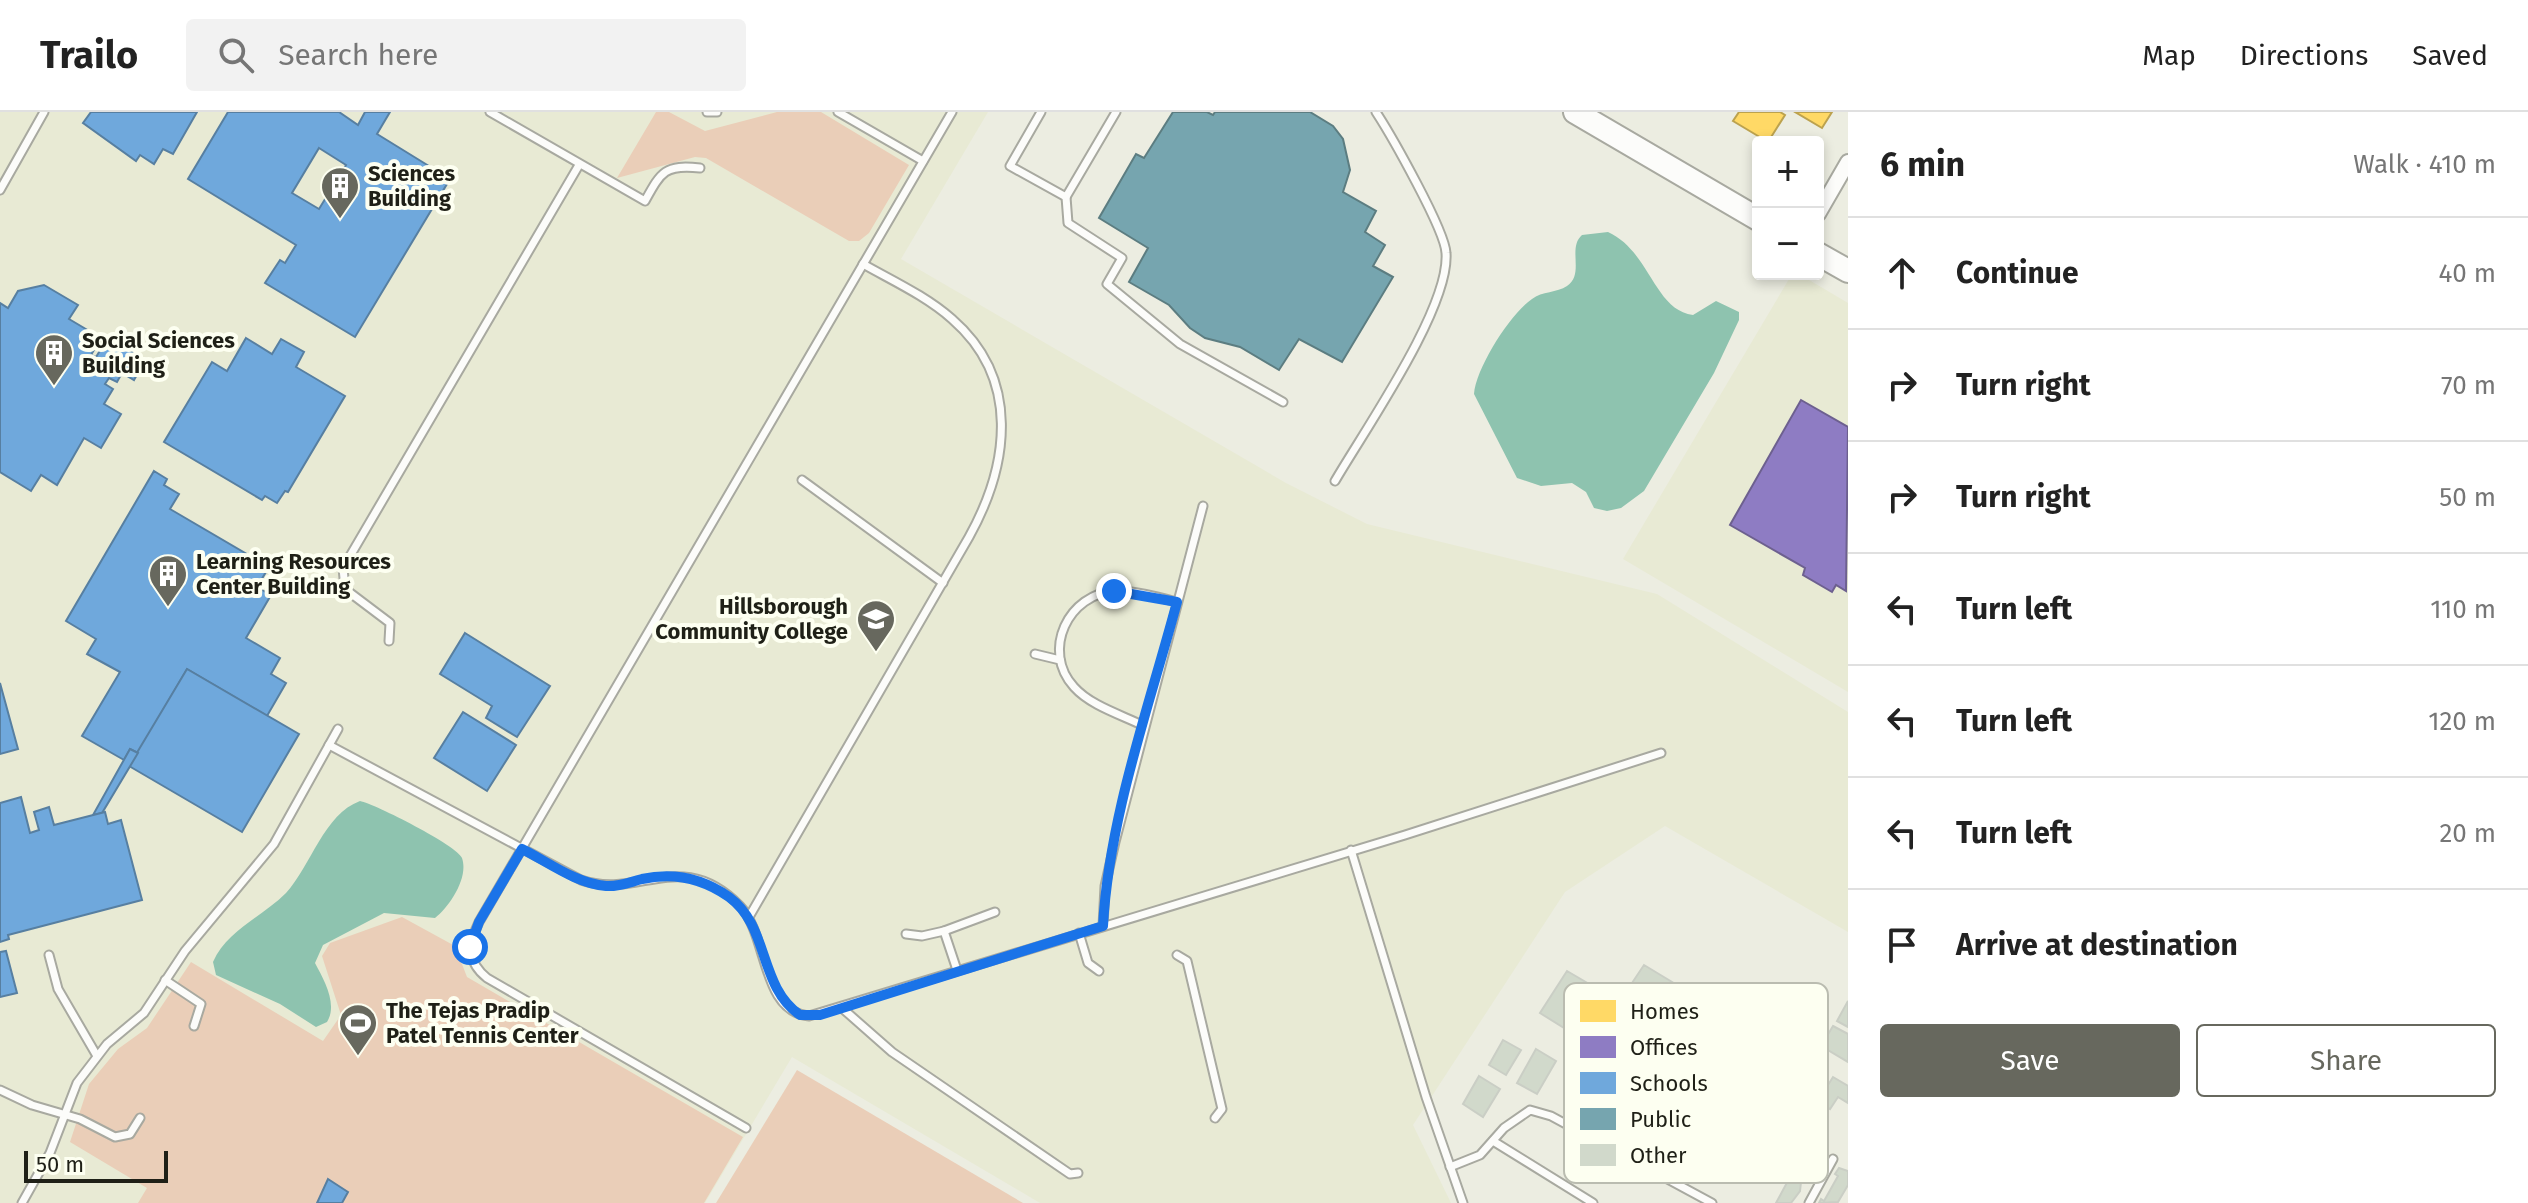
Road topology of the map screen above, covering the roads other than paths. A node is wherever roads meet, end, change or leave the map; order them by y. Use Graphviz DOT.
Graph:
graph roads {
  1 [pos="44,112"];
  2 [pos="490,112"];
  3 [pos="707,112"];
  4 [pos="717,112"];
  5 [pos="838,112"];
  6 [pos="952,112"];
  7 [pos="1041,112"];
  8 [pos="1116,112"];
  9 [pos="1376,112"];
  10 [pos="1575,112"];
  11 [pos="923,161"];
  12 [pos="1848,162"];
  13 [pos="579,165"];
  14 [pos="700,168"];
  15 [pos="0,190"];
  16 [pos="1066,197"];
  17 [pos="1821,208"];
  18 [pos="1752,215"];
  19 [pos="1824,257"];
  20 [pos="863,264"];
  21 [pos="1848,271"];
  22 [pos="1283,402"];
  23 [pos="802,480"];
  24 [pos="1335,481"];
  25 [pos="1203,506"];
  26 [pos="943,583"];
  27 [pos="1177,602"];
  28 [pos="389,641"];
  29 [pos="1035,654"];
  30 [pos="1060,660"];
  31 [pos="1144,726"];
  32 [pos="338,729"];
  33 [pos="329,745"];
  34 [pos="1661,753"];
  35 [pos="522,849"];
  36 [pos="1351,850"];
  37 [pos="995,912"];
  38 [pos="749,917"];
  39 [pos="1103,926"];
  40 [pos="944,931"];
  41 [pos="1079,933"];
  42 [pos="906,934"];
  43 [pos="49,955"];
  44 [pos="1177,955"];
  45 [pos="957,970"];
  46 [pos="1099,971"];
  47 [pos="165,980"];
  48 [pos="842,1008"];
  49 [pos="194,1026"];
  50 [pos="97,1056"];
  51 [pos="0,1090"];
  52 [pos="62,1114"];
  53 [pos="140,1118"];
  54 [pos="1215,1118"];
  55 [pos="1564,1123"];
  56 [pos="746,1128"];
  57 [pos="1493,1141"];
  58 [pos="1833,1159"];
  59 [pos="1450,1167"];
  60 [pos="1828,1168"];
  61 [pos="1078,1173"];
  62 [pos="1675,1183"];
  63 [pos="1820,1183"];
  64 [pos="22,1203"];
  65 [pos="1463,1203"];
  66 [pos="1593,1203"];
  67 [pos="1712,1203"];
  68 [pos="1809,1203"];
  1 -- 15 [label="lane"];
  2 -- 13 [label="lane"];
  3 -- 4 [label="lane"];
  5 -- 11 [label="lane"];
  6 -- 11 [label="lane"];
  7 -- 16 [label="lane"];
  8 -- 16 [label="lane"];
  9 -- 24 [label="lane"];
  10 -- 18 [label="street"];
  11 -- 20 [label="lane"];
  12 -- 17 [label="street"];
  13 -- 14 [label="lane"];
  13 -- 28 [label="lane"];
  16 -- 22 [label="lane"];
  19 -- 21 [label="street"];
  20 -- 26 [label="lane"];
  20 -- 35 [label="lane"];
  23 -- 26 [label="lane"];
  25 -- 27 [label="lane"];
  26 -- 38 [label="lane"];
  27 -- 30 [label="lane"];
  27 -- 31 [label="lane"];
  29 -- 30 [label="lane"];
  30 -- 31 [label="lane"];
  31 -- 39 [label="lane"];
  32 -- 33 [label="lane"];
  33 -- 35 [label="lane"];
  33 -- 47 [label="lane"];
  34 -- 36 [label="lane"];
  35 -- 38 [label="lane"];
  35 -- 56 [label="lane"];
  36 -- 39 [label="lane"];
  36 -- 59 [label="lane"];
  37 -- 40 [label="lane"];
  38 -- 48 [label="lane"];
  39 -- 41 [label="lane"];
  40 -- 42 [label="lane"];
  40 -- 45 [label="lane"];
  41 -- 45 [label="lane"];
  41 -- 46 [label="lane"];
  43 -- 50 [label="lane"];
  44 -- 54 [label="lane"];
  45 -- 48 [label="lane"];
  47 -- 49 [label="lane"];
  47 -- 50 [label="lane"];
  48 -- 61 [label="lane"];
  50 -- 52 [label="lane"];
  51 -- 52 [label="lane"];
  52 -- 53 [label="lane"];
  52 -- 64 [label="lane"];
  55 -- 57 [label="lane"];
  57 -- 59 [label="lane"];
  57 -- 66 [label="lane"];
  58 -- 60 [label="lane"];
  59 -- 65 [label="lane"];
  62 -- 67 [label="lane"];
  63 -- 68 [label="lane"];
}
